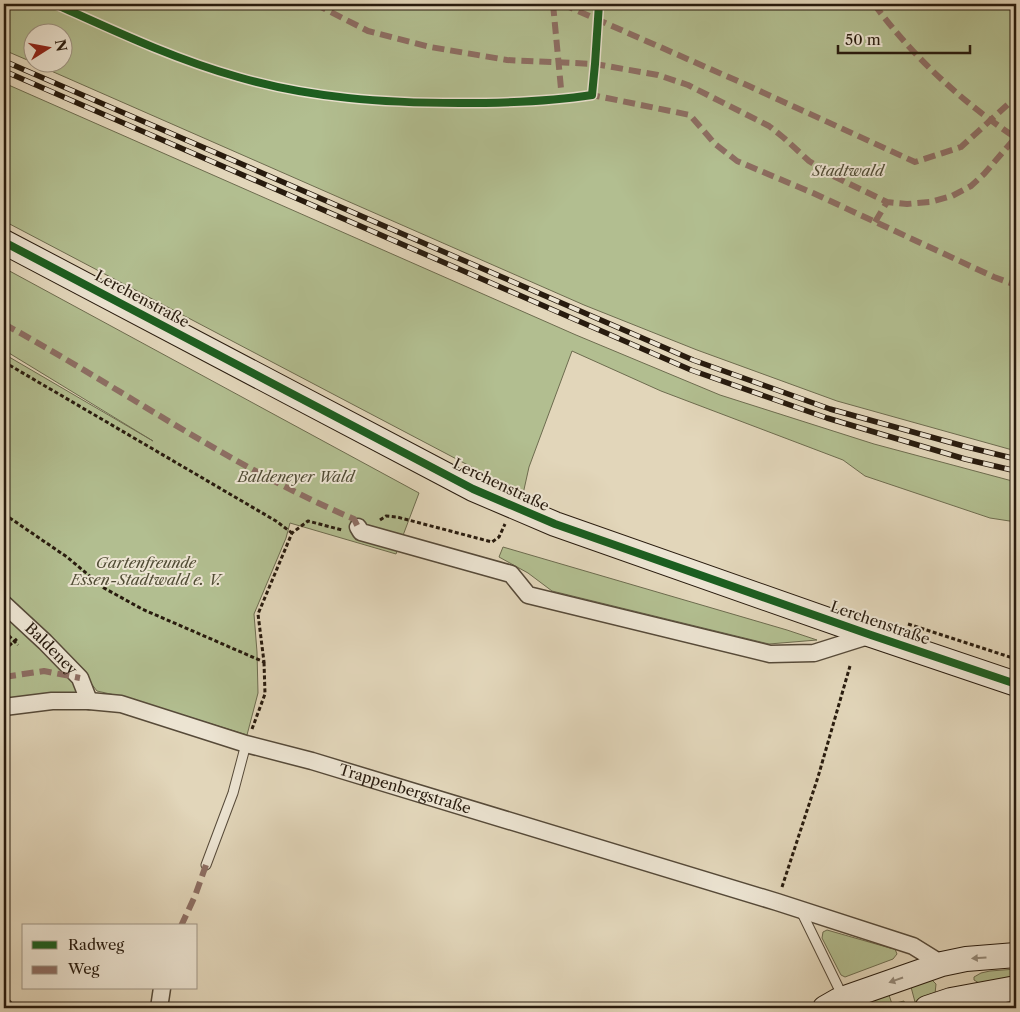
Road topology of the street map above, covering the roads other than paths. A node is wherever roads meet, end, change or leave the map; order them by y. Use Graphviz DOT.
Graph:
graph roads {
  1 [pos="4,242"];
  2 [pos="359,529"];
  3 [pos="4,604"];
  4 [pos="871,635"];
  5 [pos="1016,684"];
  6 [pos="89,701"];
  7 [pos="4,707"];
  8 [pos="246,744"];
  9 [pos="206,866"];
  10 [pos="801,911"];
  11 [pos="1016,955"];
  12 [pos="942,964"];
  13 [pos="1016,988"];
  14 [pos="162,990"];
  15 [pos="834,1003"];
  16 [pos="952,1004"];
  17 [pos="159,1008"];
  18 [pos="927,1008"];
  1 -- 4 [label="main road, Lerchenstraße"];
  2 -- 4 [label="street, Lerchenstraße"];
  3 -- 6 [label="street, Baldeney"];
  4 -- 5 [label="main road, Lerchenstraße"];
  6 -- 7 [label="street, Trappenbergstraße"];
  6 -- 8 [label="street, Trappenbergstraße"];
  8 -- 9 [label="lane"];
  8 -- 10 [label="street, Trappenbergstraße"];
  10 -- 12 [label="street, Trappenbergstraße"];
  10 -- 15 [label="lane"];
  11 -- 12 [label="main road, one-way"];
  12 -- 15 [label="main road, one-way"];
  12 -- 16 [label="main road"];
  13 -- 16 [label="main road"];
  14 -- 17 [label="street"];
  16 -- 18 [label="main road"];
}
